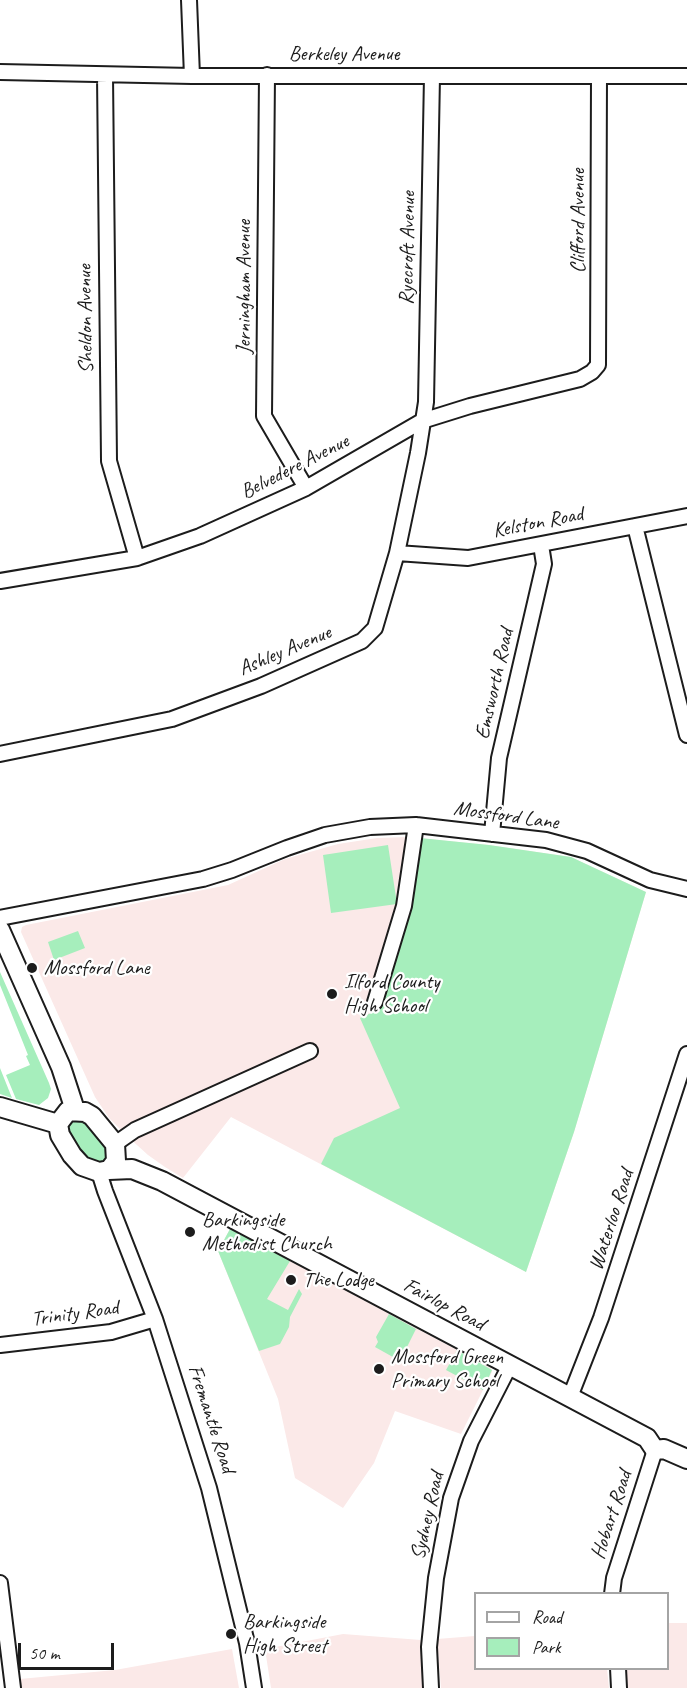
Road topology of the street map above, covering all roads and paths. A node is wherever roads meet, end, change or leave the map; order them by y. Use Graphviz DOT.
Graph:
graph roads {
  1 [pos="189,0"];
  2 [pos="0,72"];
  3 [pos="105,75"];
  4 [pos="267,75"];
  5 [pos="192,76"];
  6 [pos="432,76"];
  7 [pos="687,76"];
  8 [pos="599,77"];
  9 [pos="598,364"];
  10 [pos="423,422"];
  11 [pos="306,488"];
  12 [pos="687,516"];
  13 [pos="635,526"];
  14 [pos="541,545"];
  15 [pos="397,553"];
  16 [pos="137,558"];
  17 [pos="0,581"];
  18 [pos="687,735"];
  19 [pos="0,754"];
  20 [pos="416,825"];
  21 [pos="492,834"];
  22 [pos="687,889"];
  23 [pos="0,918"];
  24 [pos="0,930"];
  25 [pos="375,1002"];
  26 [pos="310,1052"];
  27 [pos="687,1054"];
  28 [pos="0,1107"];
  29 [pos="75,1110"];
  30 [pos="58,1125"];
  31 [pos="116,1144"];
  32 [pos="104,1171"];
  33 [pos="155,1319"];
  34 [pos="0,1345"];
  35 [pos="510,1365"];
  36 [pos="570,1397"];
  37 [pos="655,1450"];
  38 [pos="687,1459"];
  39 [pos="0,1583"];
  40 [pos="612,1592"];
  41 [pos="618,1670"];
  42 [pos="13,1688"];
  43 [pos="255,1688"];
  44 [pos="432,1688"];
  45 [pos="619,1688"];
  1 -- 5 [label="street"];
  2 -- 3 [label="street, Berkeley Avenue"];
  3 -- 5 [label="street, Berkeley Avenue"];
  3 -- 16 [label="street, Sheldon Avenue"];
  4 -- 5 [label="street, Berkeley Avenue"];
  4 -- 6 [label="street, Berkeley Avenue"];
  4 -- 11 [label="street, Jerningham Avenue"];
  6 -- 8 [label="street, Berkeley Avenue"];
  6 -- 10 [label="street, Ryecroft Avenue"];
  7 -- 8 [label="street, Berkeley Avenue"];
  8 -- 9 [label="street, Clifford Avenue"];
  9 -- 10 [label="street, Belvedere Avenue"];
  10 -- 11 [label="street, Belvedere Avenue"];
  10 -- 15 [label="street, Ashley Avenue"];
  11 -- 16 [label="street, Belvedere Avenue"];
  12 -- 13 [label="street, Kelston Road"];
  13 -- 14 [label="street, Kelston Road"];
  13 -- 18 [label="street"];
  14 -- 15 [label="street, Kelston Road"];
  14 -- 21 [label="street, Emsworth Road"];
  15 -- 19 [label="street, Ashley Avenue"];
  16 -- 17 [label="street, Belvedere Avenue"];
  20 -- 21 [label="street, Mossford Lane"];
  20 -- 23 [label="street, Mossford Lane"];
  20 -- 25 [label="street"];
  21 -- 22 [label="street, Mossford Lane"];
  24 -- 29 [label="street"];
  26 -- 31 [label="street"];
  27 -- 36 [label="street, Waterloo Road"];
  28 -- 30 [label="street"];
  29 -- 30 [label="street"];
  29 -- 31 [label="street"];
  30 -- 32 [label="street"];
  31 -- 32 [label="street"];
  32 -- 33 [label="street, Fremantle Road"];
  32 -- 35 [label="street, Fairlop Road"];
  33 -- 34 [label="street, Trinity Road"];
  33 -- 43 [label="street, Fremantle Road"];
  35 -- 36 [label="street, Fairlop Road"];
  35 -- 44 [label="street, Sydney Road"];
  36 -- 37 [label="street, Fairlop Road"];
  37 -- 38 [label="street, Fairlop Road"];
  37 -- 40 [label="street, Hobart Road"];
  39 -- 42 [label="street"];
  41 -- 45 [label="street"];
}
